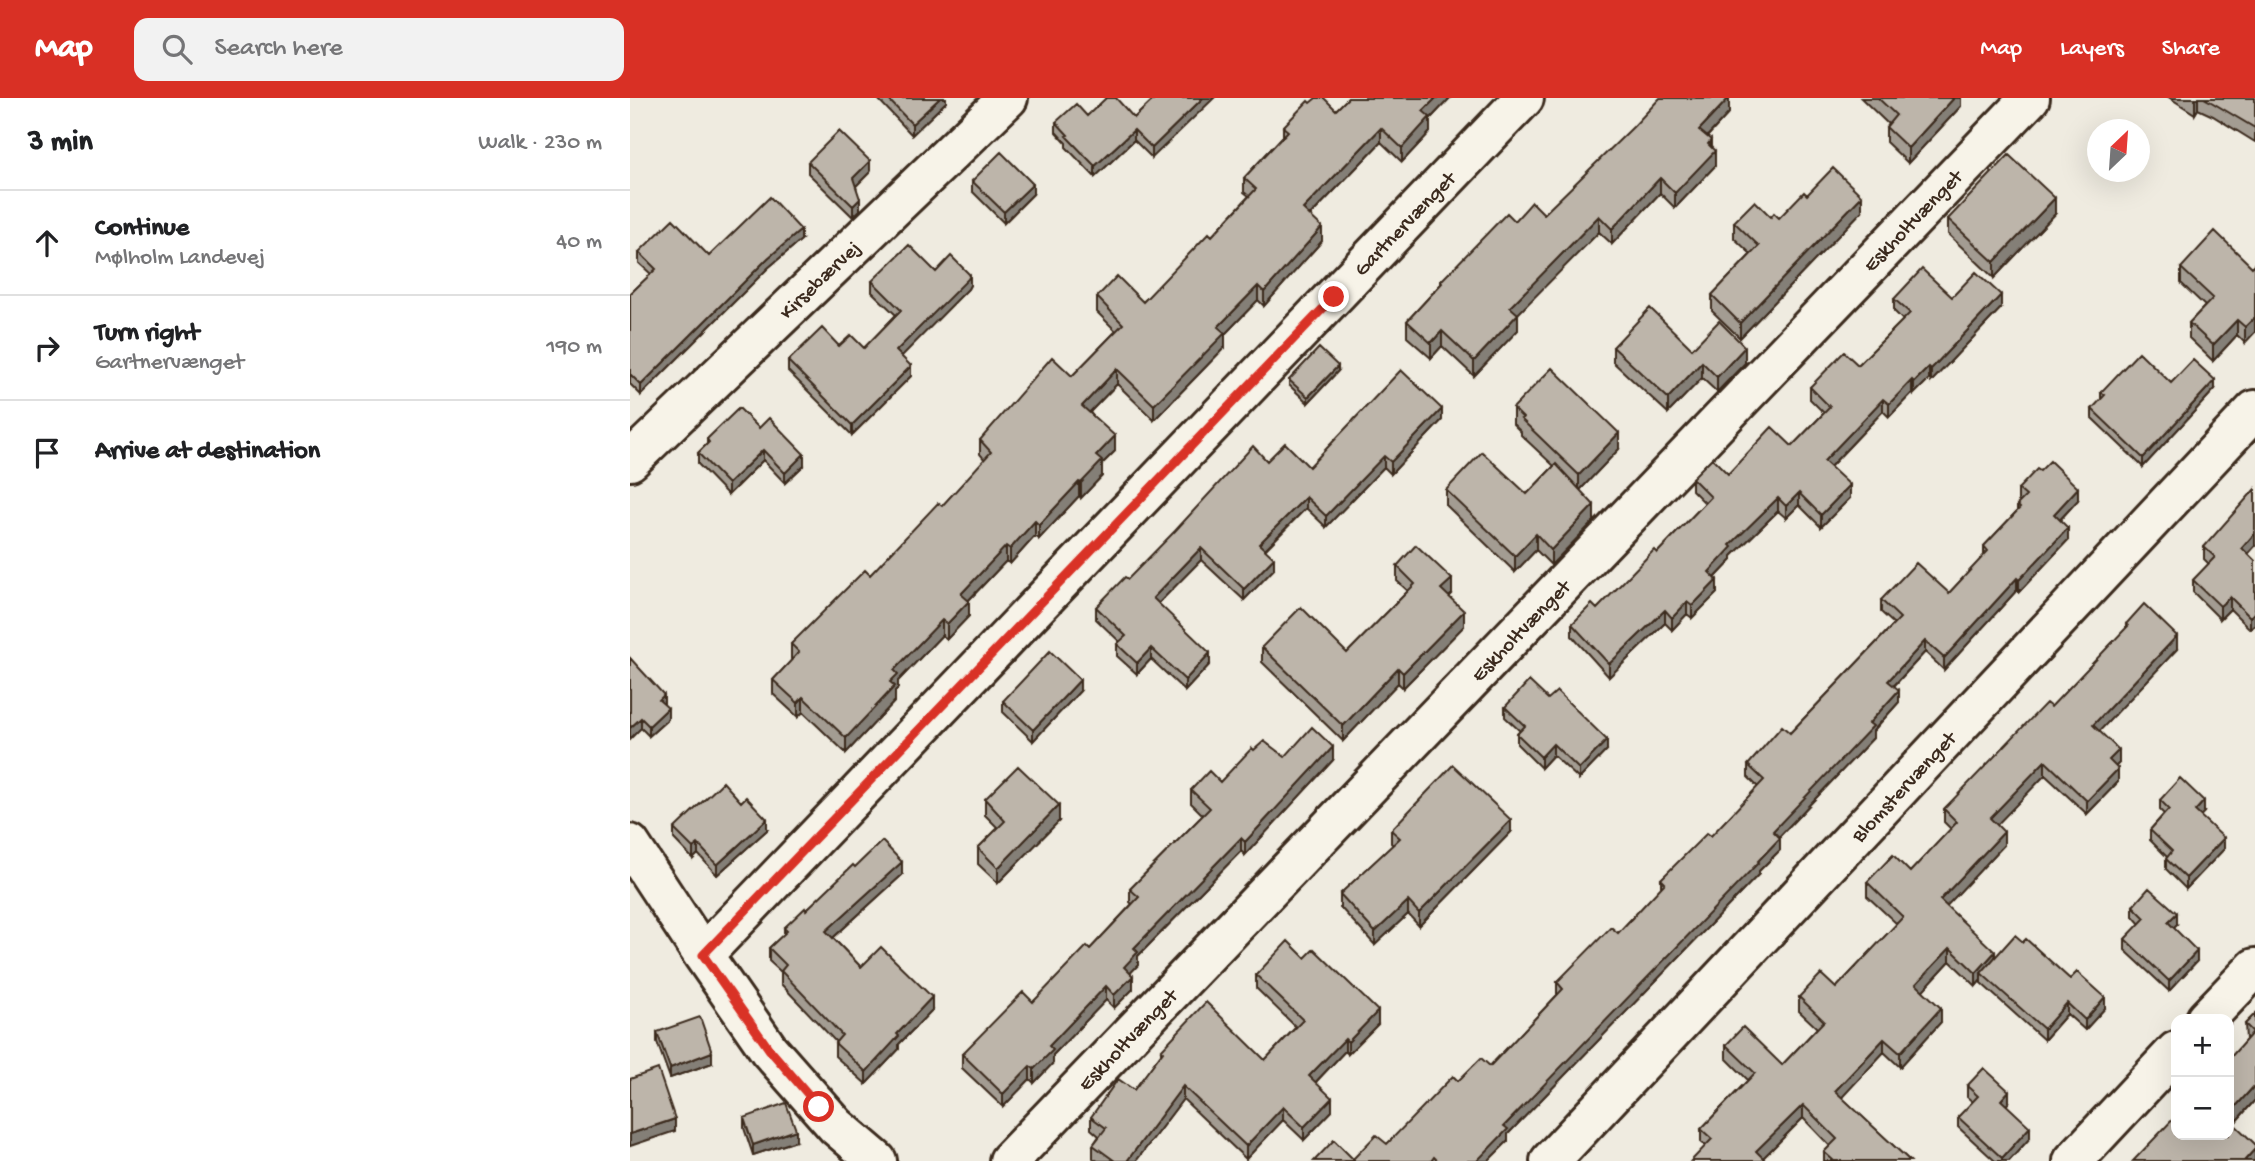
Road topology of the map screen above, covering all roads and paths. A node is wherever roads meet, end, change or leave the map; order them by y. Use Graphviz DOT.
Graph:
graph roads {
  1 [pos="1008,98"];
  2 [pos="1524,98"];
  3 [pos="2030,98"];
  4 [pos="2255,411"];
  5 [pos="630,461"];
  6 [pos="630,844"];
  7 [pos="703,955"];
  8 [pos="2255,968"];
  9 [pos="2211,1014"];
  10 [pos="2171,1056"];
  11 [pos="877,1161"];
  12 [pos="1009,1161"];
  13 [pos="1550,1161"];
  14 [pos="2073,1161"];
  1 -- 5 [label="street, Kirsebærvej"];
  2 -- 7 [label="street, Gartnervænget"];
  3 -- 12 [label="street, Eskholtvænget"];
  4 -- 13 [label="street, Blomstervænget"];
  6 -- 7 [label="street"];
  7 -- 11 [label="street"];
  8 -- 9 [label="street"];
  10 -- 14 [label="street"];
}
